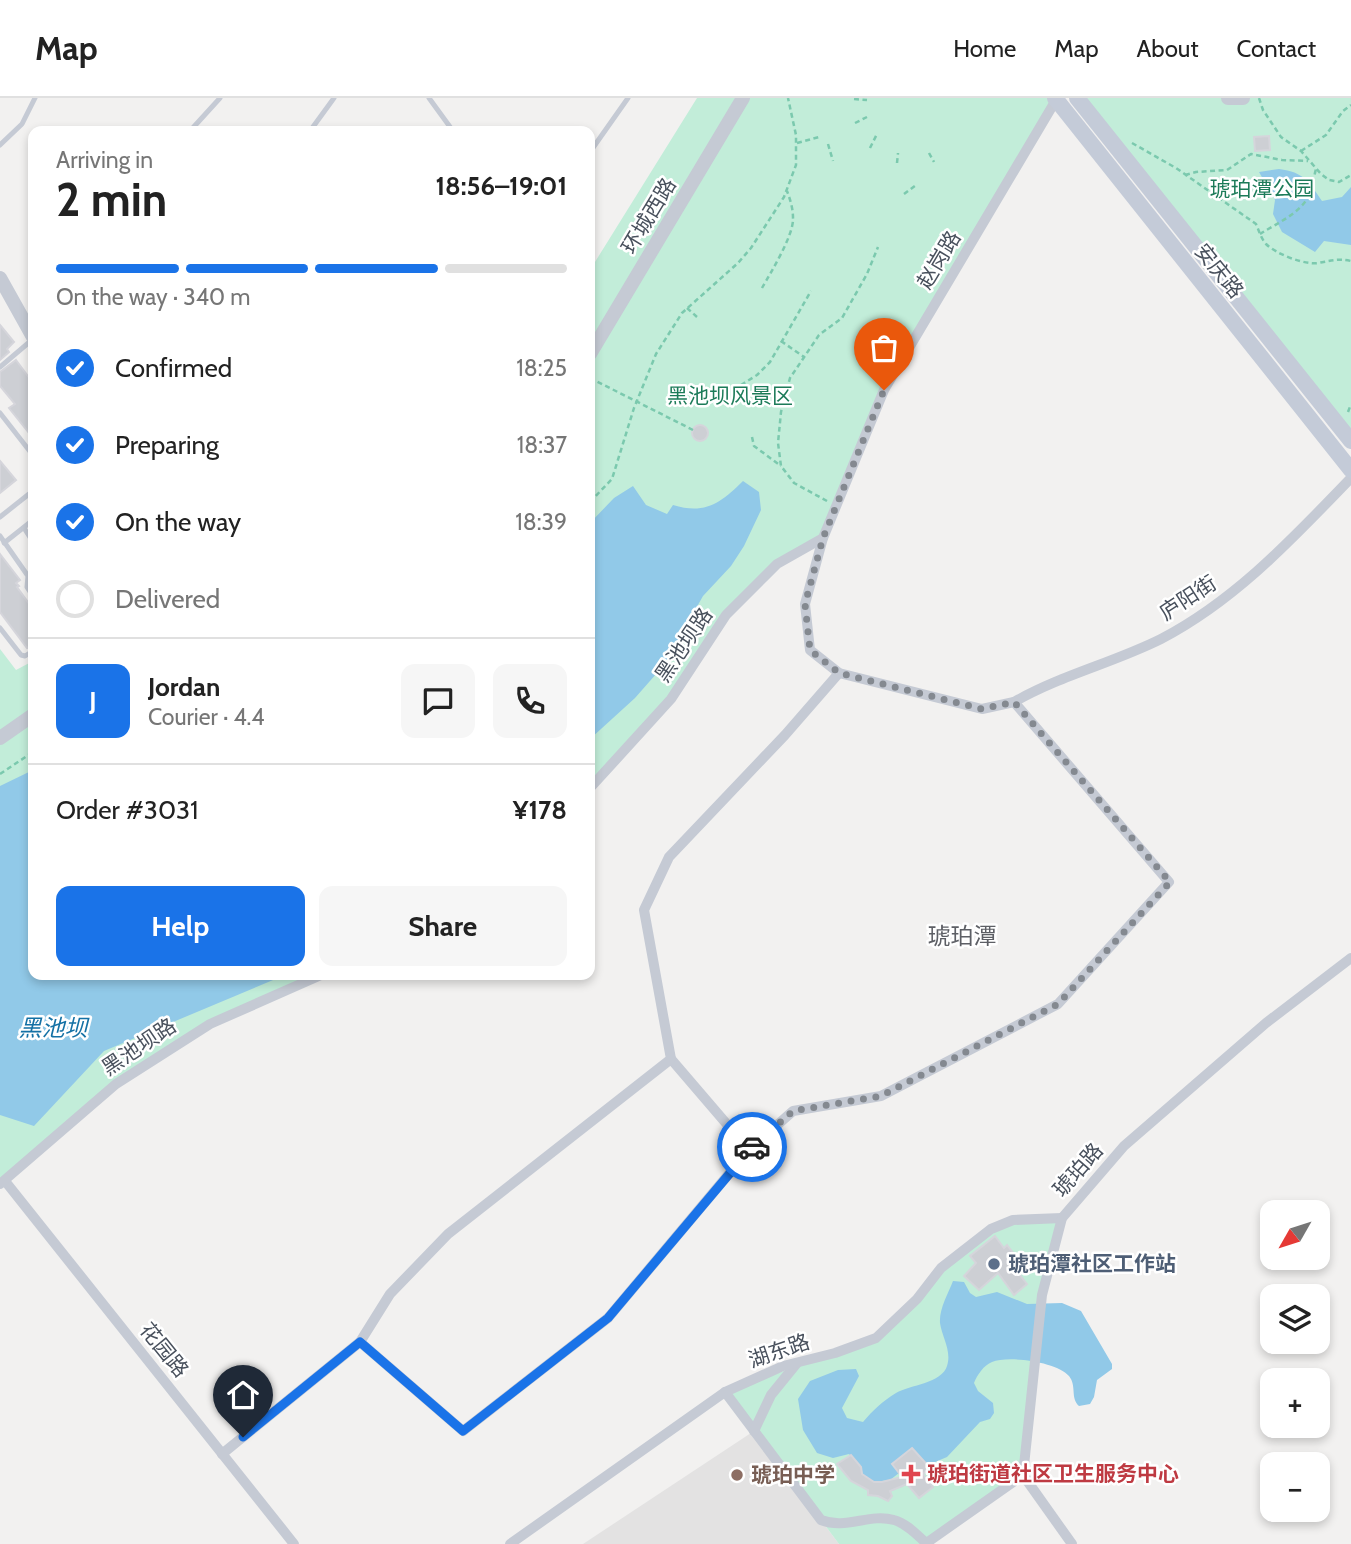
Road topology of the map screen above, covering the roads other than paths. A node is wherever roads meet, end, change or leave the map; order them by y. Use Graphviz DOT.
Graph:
graph roads {
  1 [pos="35,98"];
  2 [pos="220,98"];
  3 [pos="334,98"];
  4 [pos="429,98"];
  5 [pos="628,98"];
  6 [pos="743,98"];
  7 [pos="1077,98"];
  8 [pos="1228,98"];
  9 [pos="1244,98"];
  10 [pos="1055,99"];
  11 [pos="1237,99"];
  12 [pos="195,126"];
  13 [pos="314,126"];
  14 [pos="449,126"];
  15 [pos="0,145"];
  16 [pos="595,145"];
  17 [pos="0,278"];
  18 [pos="28,329"];
  19 [pos="28,342"];
  20 [pos="595,346"];
  21 [pos="0,367"];
  22 [pos="0,413"];
  23 [pos="1351,441"];
  24 [pos="28,449"];
  25 [pos="1351,470"];
  26 [pos="1351,478"];
  27 [pos="28,495"];
  28 [pos="0,517"];
  29 [pos="28,524"];
  30 [pos="24,528"];
  31 [pos="28,534"];
  32 [pos="0,537"];
  33 [pos="823,538"];
  34 [pos="4,543"];
  35 [pos="28,571"];
  36 [pos="0,628"];
  37 [pos="28,655"];
  38 [pos="839,673"];
  39 [pos="1014,702"];
  40 [pos="28,718"];
  41 [pos="0,738"];
  42 [pos="595,783"];
  43 [pos="1351,958"];
  44 [pos="310,980"];
  45 [pos="671,1059"];
  46 [pos="749,1150"];
  47 [pos="2,1182"];
  48 [pos="1062,1218"];
  49 [pos="360,1342"];
  50 [pos="797,1363"];
  51 [pos="725,1392"];
  52 [pos="754,1431"];
  53 [pos="222,1454"];
  54 [pos="1023,1475"];
  55 [pos="294,1544"];
  56 [pos="510,1544"];
  57 [pos="925,1544"];
  58 [pos="1072,1544"];
  1 -- 15 [label="lane"];
  2 -- 12 [label="lane"];
  3 -- 13 [label="lane"];
  4 -- 14 [label="lane"];
  5 -- 16 [label="lane"];
  6 -- 20 [label="street, 环城西路"];
  7 -- 23 [label="main road, 安庆路"];
  8 -- 11 [label="street"];
  9 -- 11 [label="street"];
  10 -- 25 [label="main road, 安庆路"];
  10 -- 33 [label="street, 赵岗路"];
  17 -- 18 [label="street"];
  19 -- 21 [label="lane"];
  22 -- 24 [label="lane"];
  26 -- 39 [label="street, 庐阳街"];
  27 -- 28 [label="lane"];
  29 -- 30 [label="lane"];
  30 -- 31 [label="lane"];
  30 -- 34 [label="lane"];
  32 -- 34 [label="lane"];
  33 -- 38 [label="street, 赵岗路"];
  33 -- 42 [label="street, 黑池坝路"];
  34 -- 35 [label="lane"];
  36 -- 37 [label="lane"];
  38 -- 39 [label="street, 赵岗路"];
  38 -- 45 [label="street"];
  39 -- 46 [label="street"];
  40 -- 41 [label="street"];
  43 -- 48 [label="street, 琥珀路"];
  44 -- 47 [label="street, 黑池坝路"];
  45 -- 46 [label="street"];
  45 -- 49 [label="street"];
  46 -- 49 [label="street"];
  47 -- 53 [label="street, 花园路"];
  48 -- 50 [label="street, 湖东路"];
  48 -- 54 [label="street, 琥珀路"];
  49 -- 53 [label="street"];
  50 -- 51 [label="street, 湖东路"];
  50 -- 52 [label="street"];
  51 -- 52 [label="street"];
  51 -- 56 [label="street, 湖东路"];
  52 -- 57 [label="street"];
  53 -- 55 [label="street, 花园路"];
  54 -- 57 [label="street"];
  54 -- 58 [label="street"];
}
